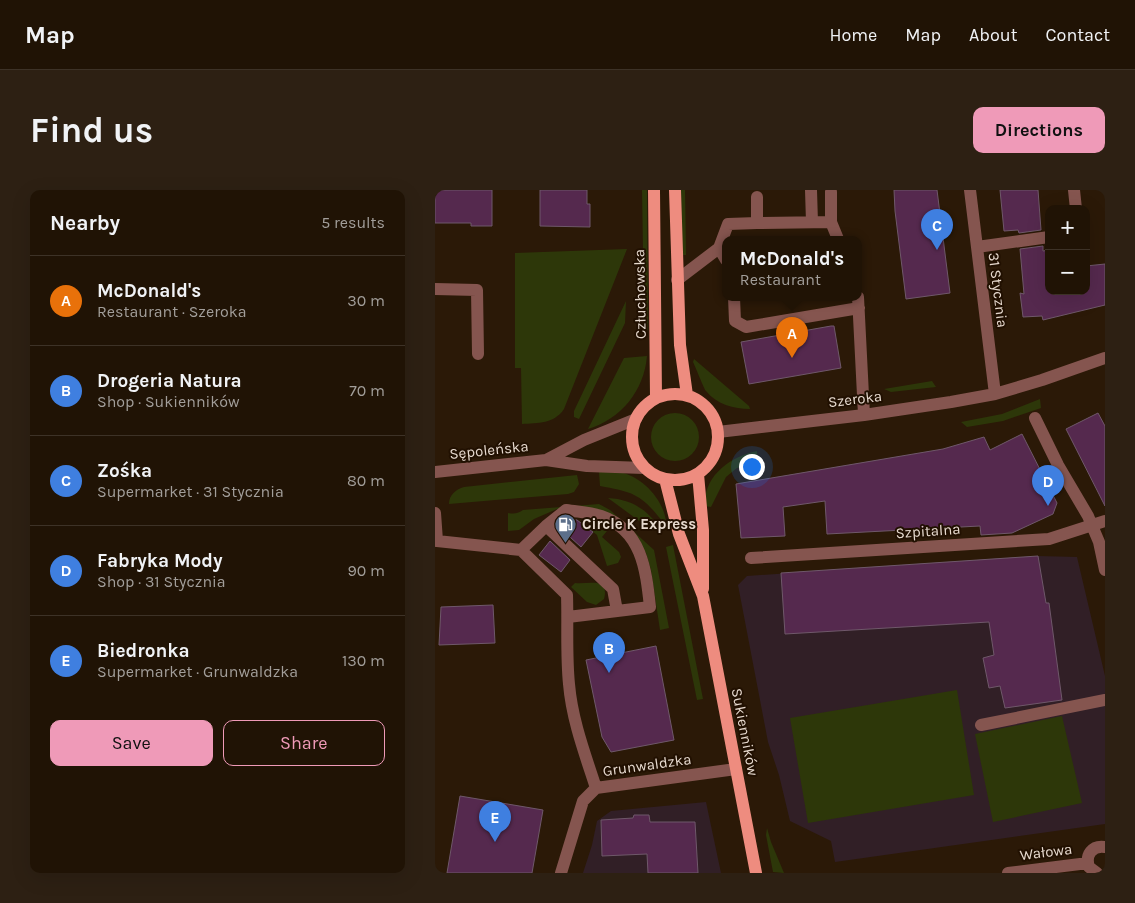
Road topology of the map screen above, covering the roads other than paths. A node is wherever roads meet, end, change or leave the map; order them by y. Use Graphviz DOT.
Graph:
graph roads {
  1 [pos="654,190"];
  2 [pos="675,190"];
  3 [pos="811,190"];
  4 [pos="970,190"];
  5 [pos="1074,190"];
  6 [pos="831,192"];
  7 [pos="757,197"];
  8 [pos="1076,205"];
  9 [pos="812,222"];
  10 [pos="831,222"];
  11 [pos="757,223"];
  12 [pos="724,236"];
  13 [pos="837,236"];
  14 [pos="1045,238"];
  15 [pos="722,240"];
  16 [pos="977,247"];
  17 [pos="719,248"];
  18 [pos="722,253"];
  19 [pos="677,280"];
  20 [pos="435,289"];
  21 [pos="734,301"];
  22 [pos="859,302"];
  23 [pos="478,354"];
  24 [pos="1105,358"];
  25 [pos="995,394"];
  26 [pos="687,395"];
  27 [pos="656,397"];
  28 [pos="864,415"];
  29 [pos="1035,418"];
  30 [pos="635,419"];
  31 [pos="718,432"];
  32 [pos="546,460"];
  33 [pos="644,468"];
  34 [pos="435,472"];
  35 [pos="698,474"];
  36 [pos="665,479"];
  37 [pos="435,513"];
  38 [pos="1105,521"];
  39 [pos="1093,525"];
  40 [pos="546,526"];
  41 [pos="521,550"];
  42 [pos="751,558"];
  43 [pos="1105,570"];
  44 [pos="703,596"];
  45 [pos="617,610"];
  46 [pos="568,617"];
  47 [pos="1105,700"];
  48 [pos="981,725"];
  49 [pos="736,769"];
  50 [pos="596,788"];
  51 [pos="1105,847"];
  52 [pos="1088,863"];
  53 [pos="561,873"];
  54 [pos="756,873"];
  55 [pos="1008,873"];
  56 [pos="1097,873"];
  1 -- 27 [label="main road, Człuchowska"];
  2 -- 19 [label="main road"];
  3 -- 9 [label="street"];
  4 -- 16 [label="street, 31 Stycznia"];
  5 -- 8 [label="street"];
  6 -- 10 [label="street"];
  7 -- 11 [label="street"];
  9 -- 10 [label="street"];
  9 -- 11 [label="street"];
  10 -- 13 [label="street"];
  11 -- 12 [label="street"];
  14 -- 16 [label="street"];
  15 -- 17 [label="street"];
  16 -- 25 [label="street, 31 Stycznia"];
  17 -- 18 [label="street"];
  17 -- 19 [label="street"];
  19 -- 26 [label="main road"];
  20 -- 23 [label="street"];
  21 -- 22 [label="street"];
  22 -- 28 [label="street"];
  24 -- 25 [label="street, Szeroka"];
  25 -- 28 [label="street, Szeroka"];
  26 -- 27 [label="main road"];
  26 -- 31 [label="main road"];
  27 -- 30 [label="main road"];
  28 -- 31 [label="street, Szeroka"];
  29 -- 39 [label="street"];
  30 -- 32 [label="street, Sępoleńska"];
  30 -- 33 [label="main road"];
  31 -- 35 [label="main road"];
  32 -- 33 [label="street, Sępoleńska"];
  32 -- 34 [label="street, Sępoleńska"];
  33 -- 36 [label="main road"];
  35 -- 36 [label="main road"];
  35 -- 44 [label="main road, Sukienników"];
  36 -- 44 [label="main road, Sukienników"];
  37 -- 41 [label="street"];
  38 -- 39 [label="street, Szpitalna"];
  39 -- 42 [label="street, Szpitalna"];
  39 -- 43 [label="street"];
  40 -- 41 [label="street"];
  40 -- 45 [label="street"];
  40 -- 45 [label="street"];
  41 -- 46 [label="street"];
  44 -- 49 [label="main road, Sukienników"];
  45 -- 46 [label="street"];
  46 -- 50 [label="street"];
  47 -- 48 [label="street"];
  49 -- 50 [label="street, Grunwaldzka"];
  49 -- 54 [label="main road, Sukienników"];
  50 -- 53 [label="street, Grunwaldzka"];
  51 -- 52 [label="street, Wałowa"];
  52 -- 55 [label="street, Wałowa"];
  52 -- 56 [label="street, Wałowa"];
}
